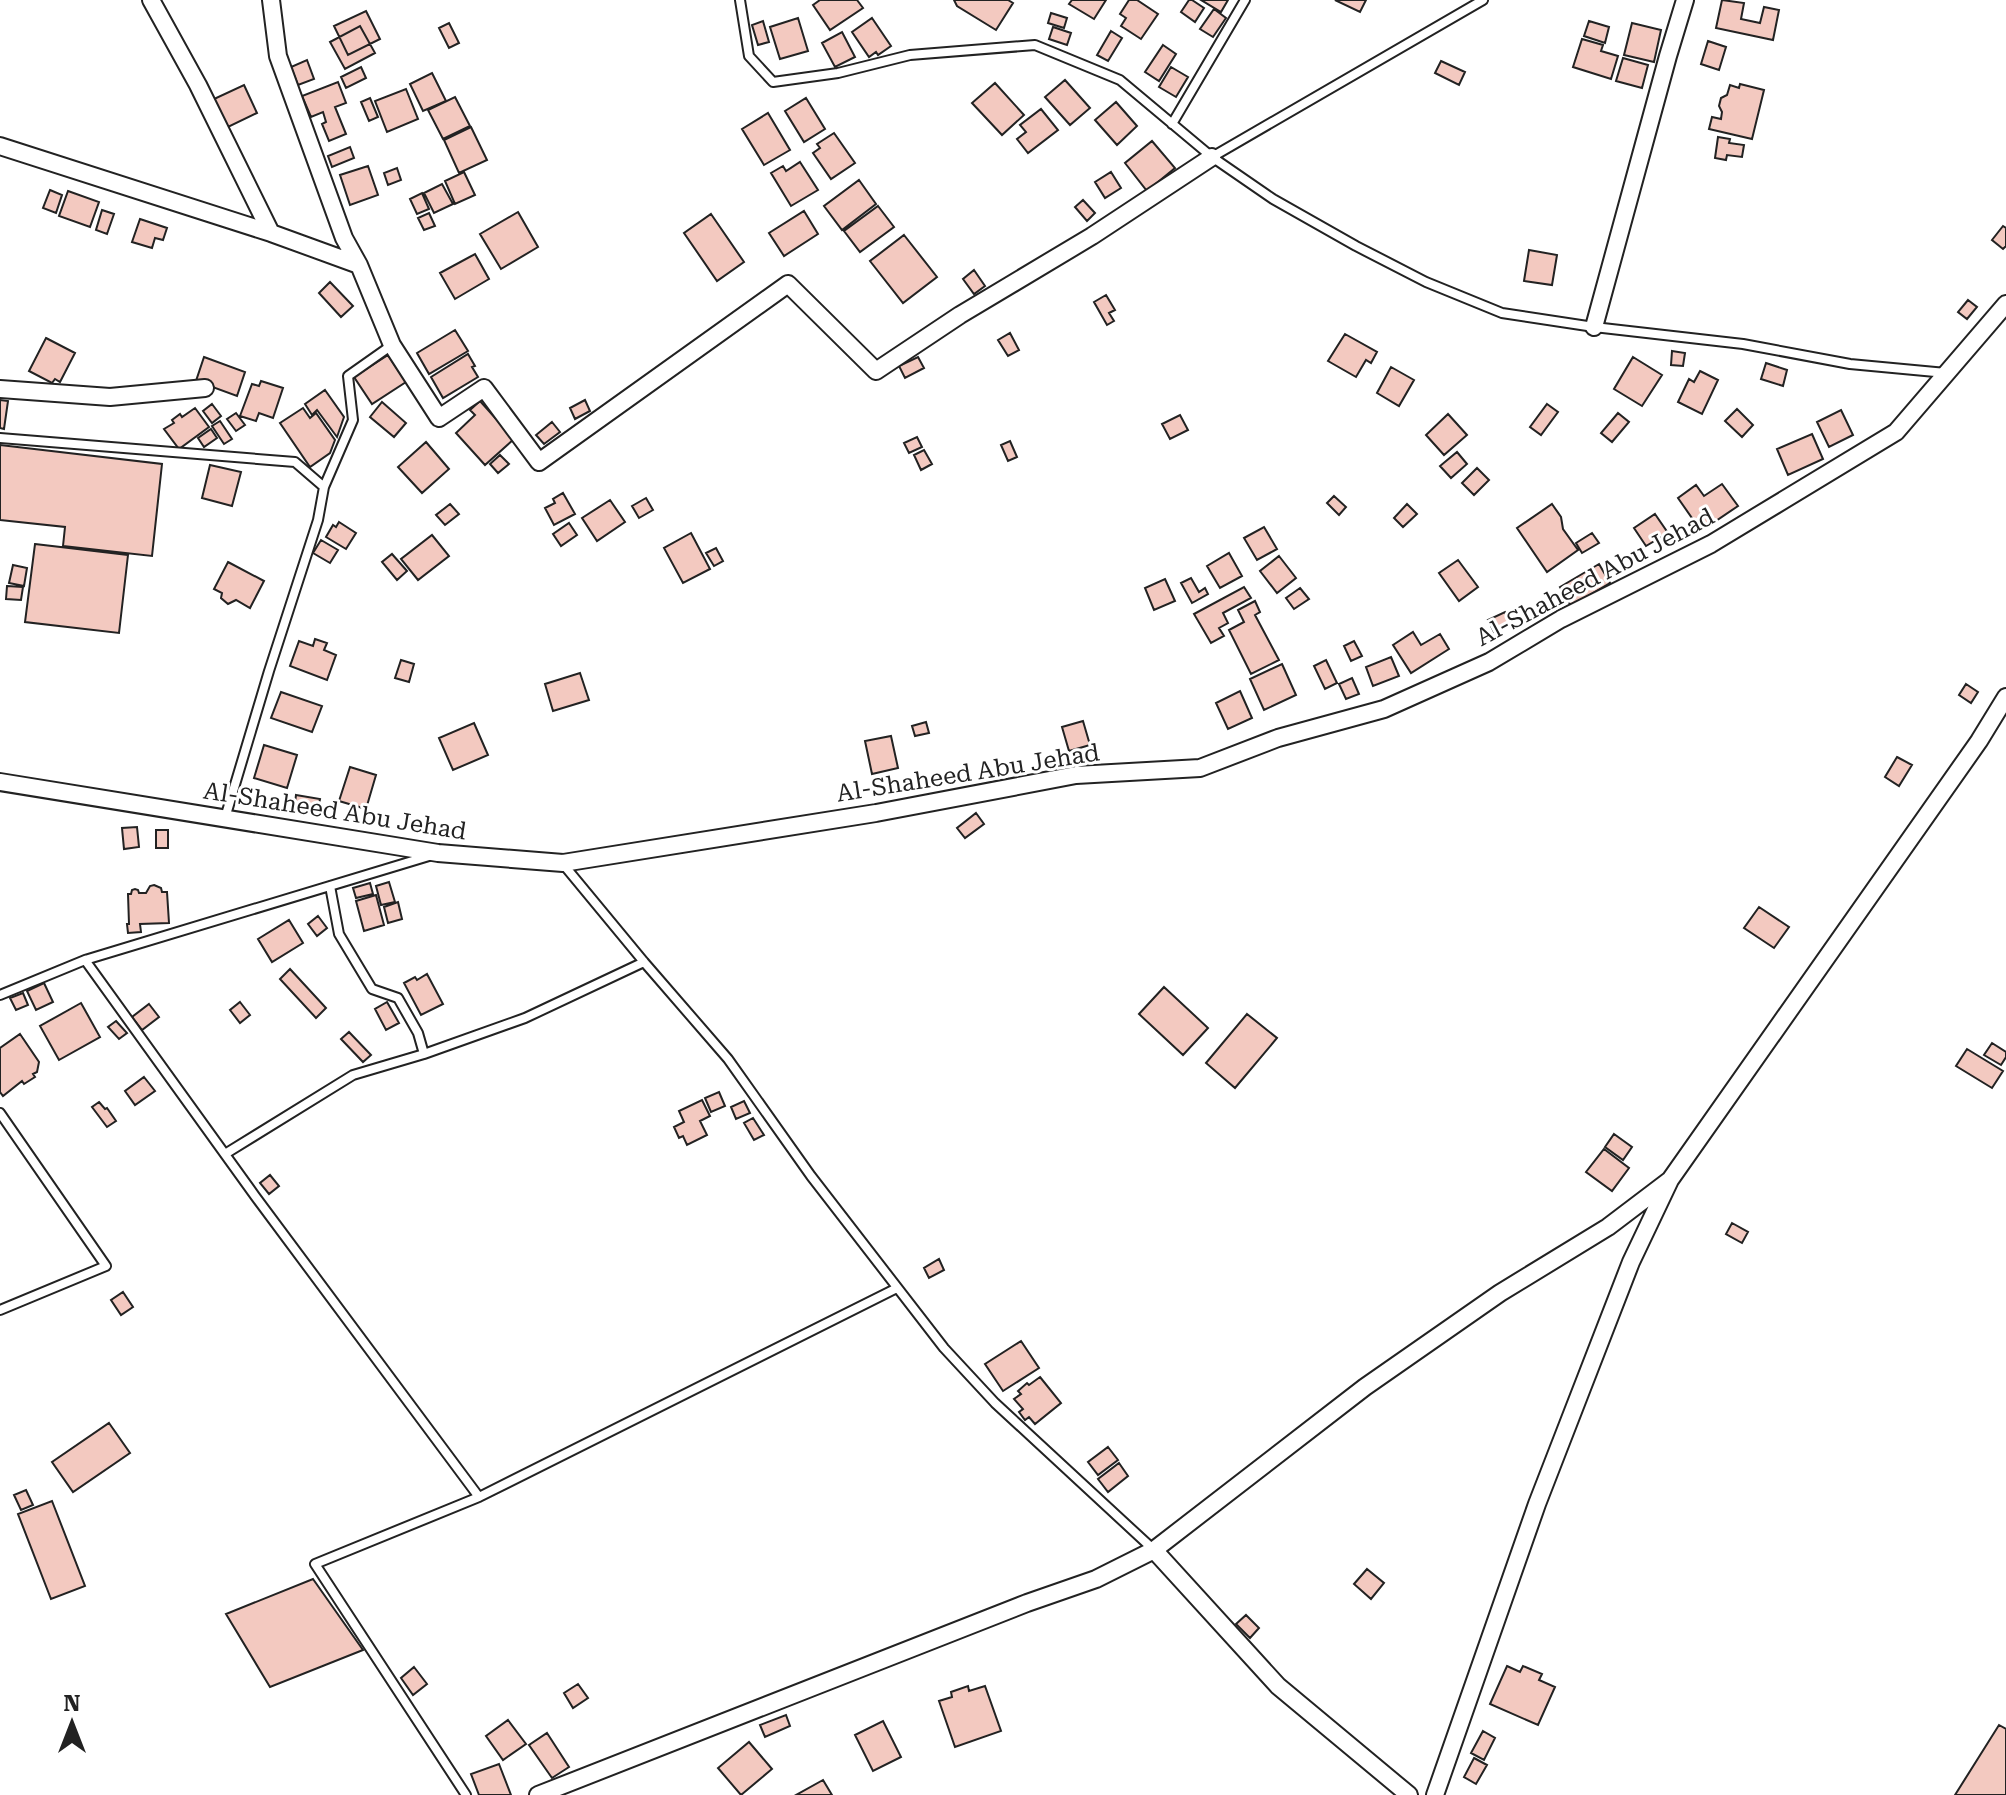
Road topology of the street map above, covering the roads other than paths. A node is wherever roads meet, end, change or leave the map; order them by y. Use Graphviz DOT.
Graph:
graph roads {
  1 [pos="151,0"];
  2 [pos="271,0"];
  3 [pos="740,0"];
  4 [pos="1245,0"];
  5 [pos="1483,0"];
  6 [pos="1685,0"];
  7 [pos="1172,124"];
  8 [pos="0,146"];
  9 [pos="1212,157"];
  10 [pos="271,233"];
  11 [pos="359,265"];
  12 [pos="2006,304"];
  13 [pos="1594,327"];
  14 [pos="392,345"];
  15 [pos="1947,373"];
  16 [pos="205,388"];
  17 [pos="0,389"];
  18 [pos="0,438"];
  19 [pos="324,487"];
  20 [pos="2006,697"];
  21 [pos="0,782"];
  22 [pos="225,819"];
  23 [pos="438,853"];
  24 [pos="563,863"];
  25 [pos="330,886"];
  26 [pos="85,960"];
  27 [pos="644,962"];
  28 [pos="0,995"];
  29 [pos="424,1054"];
  30 [pos="0,1113"];
  31 [pos="225,1154"];
  32 [pos="1670,1180"];
  33 [pos="897,1288"];
  34 [pos="0,1310"];
  35 [pos="479,1497"];
  36 [pos="1154,1550"];
  37 [pos="466,1795"];
  38 [pos="538,1795"];
  39 [pos="1409,1795"];
  40 [pos="1435,1795"];
  1 -- 10 [label="street"];
  2 -- 11 [label="street"];
  3 -- 7 [label="lane"];
  4 -- 7 [label="lane"];
  5 -- 9 [label="lane"];
  6 -- 13 [label="street"];
  7 -- 9 [label="lane"];
  8 -- 10 [label="street"];
  9 -- 13 [label="lane"];
  9 -- 14 [label="street"];
  10 -- 11 [label="street"];
  11 -- 14 [label="street"];
  12 -- 15 [label="street, Al-Shaheed Abu Jehad"];
  13 -- 15 [label="lane"];
  14 -- 19 [label="lane"];
  15 -- 24 [label="street, Al-Shaheed Abu Jehad"];
  16 -- 17 [label="street"];
  18 -- 19 [label="lane"];
  19 -- 22 [label="lane"];
  20 -- 32 [label="street"];
  21 -- 22 [label="street, Al-Shaheed Abu Jehad"];
  22 -- 23 [label="street, Al-Shaheed Abu Jehad"];
  23 -- 24 [label="street, Al-Shaheed Abu Jehad"];
  23 -- 25 [label="lane"];
  24 -- 27 [label="lane"];
  25 -- 26 [label="lane"];
  25 -- 29 [label="lane"];
  26 -- 28 [label="lane"];
  26 -- 31 [label="lane"];
  27 -- 29 [label="lane"];
  27 -- 33 [label="lane"];
  29 -- 31 [label="lane"];
  30 -- 34 [label="lane"];
  31 -- 35 [label="lane"];
  32 -- 36 [label="street"];
  32 -- 40 [label="street"];
  33 -- 35 [label="lane"];
  33 -- 36 [label="lane"];
  35 -- 37 [label="lane"];
  36 -- 38 [label="street"];
  36 -- 39 [label="street"];
}
